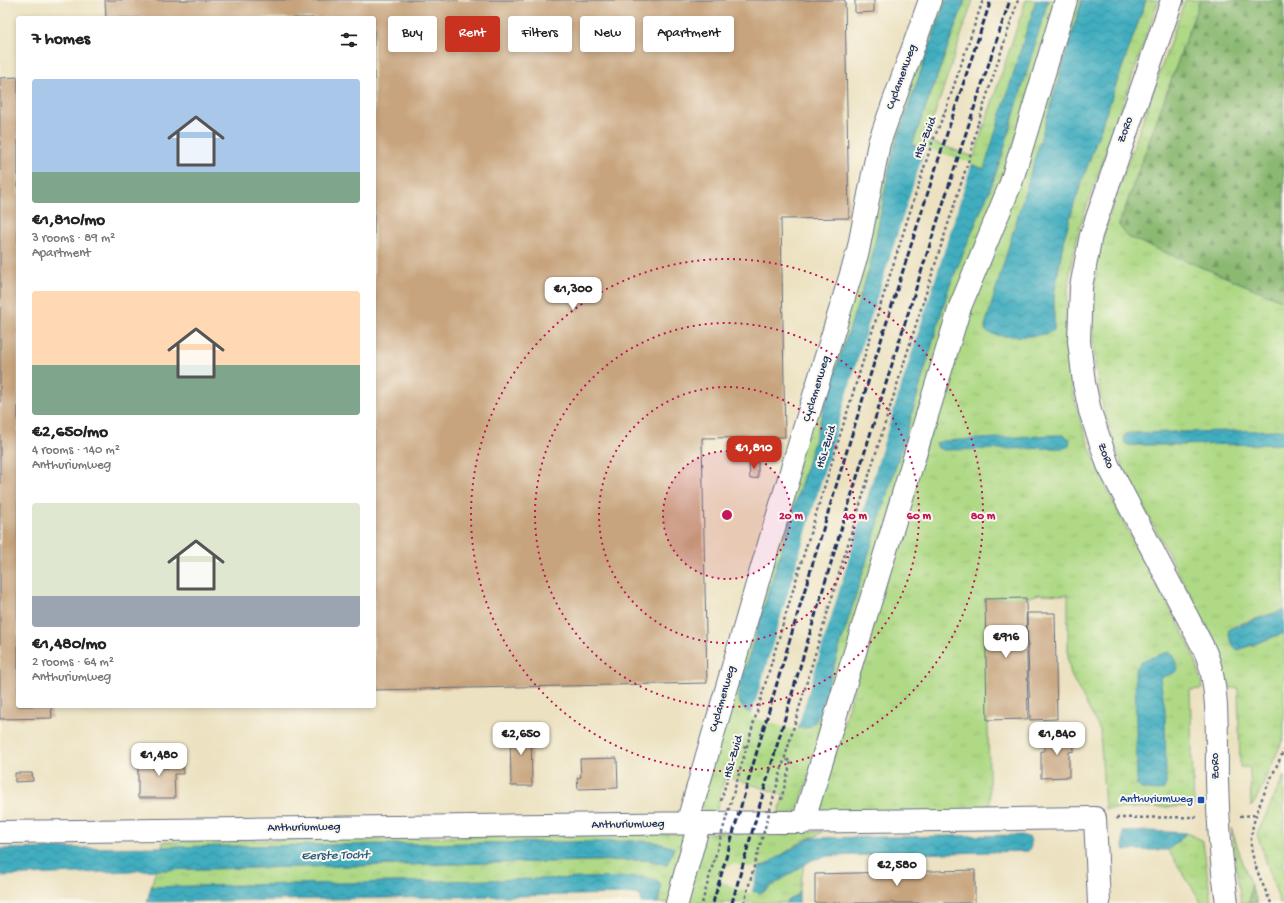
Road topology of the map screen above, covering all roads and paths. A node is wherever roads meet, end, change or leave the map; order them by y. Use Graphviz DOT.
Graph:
graph roads {
  1 [pos="930,0"];
  2 [pos="983,0"];
  3 [pos="1018,0"];
  4 [pos="1066,0"];
  5 [pos="1172,0"];
  6 [pos="746,747"];
  7 [pos="1284,750"];
  8 [pos="784,759"];
  9 [pos="726,783"];
  10 [pos="781,800"];
  11 [pos="1256,815"];
  12 [pos="1218,816"];
  13 [pos="1095,818"];
  14 [pos="803,823"];
  15 [pos="693,824"];
  16 [pos="0,832"];
  17 [pos="677,903"];
  18 [pos="702,903"];
  19 [pos="744,903"];
  20 [pos="1099,903"];
  21 [pos="1227,903"];
  22 [pos="1271,903"];
  1 -- 15 [label="street, Cyclamenweg"];
  2 -- 6 [label="path, HSL-Zuid, bridge"];
  3 -- 8 [label="path, bridge"];
  4 -- 14 [label="street"];
  5 -- 12 [label="street, ZoRo"];
  6 -- 9 [label="path"];
  6 -- 18 [label="path, HSL-Zuid, bridge"];
  7 -- 11 [label="path"];
  8 -- 10 [label="path"];
  8 -- 19 [label="path, bridge"];
  11 -- 12 [label="path"];
  11 -- 22 [label="path"];
  12 -- 13 [label="path"];
  12 -- 21 [label="street, ZoRo"];
  13 -- 14 [label="street, Anthuriumweg"];
  13 -- 20 [label="street"];
  14 -- 15 [label="street, Anthuriumweg"];
  15 -- 16 [label="street, Anthuriumweg"];
  15 -- 17 [label="street, Cyclamenweg"];
}
